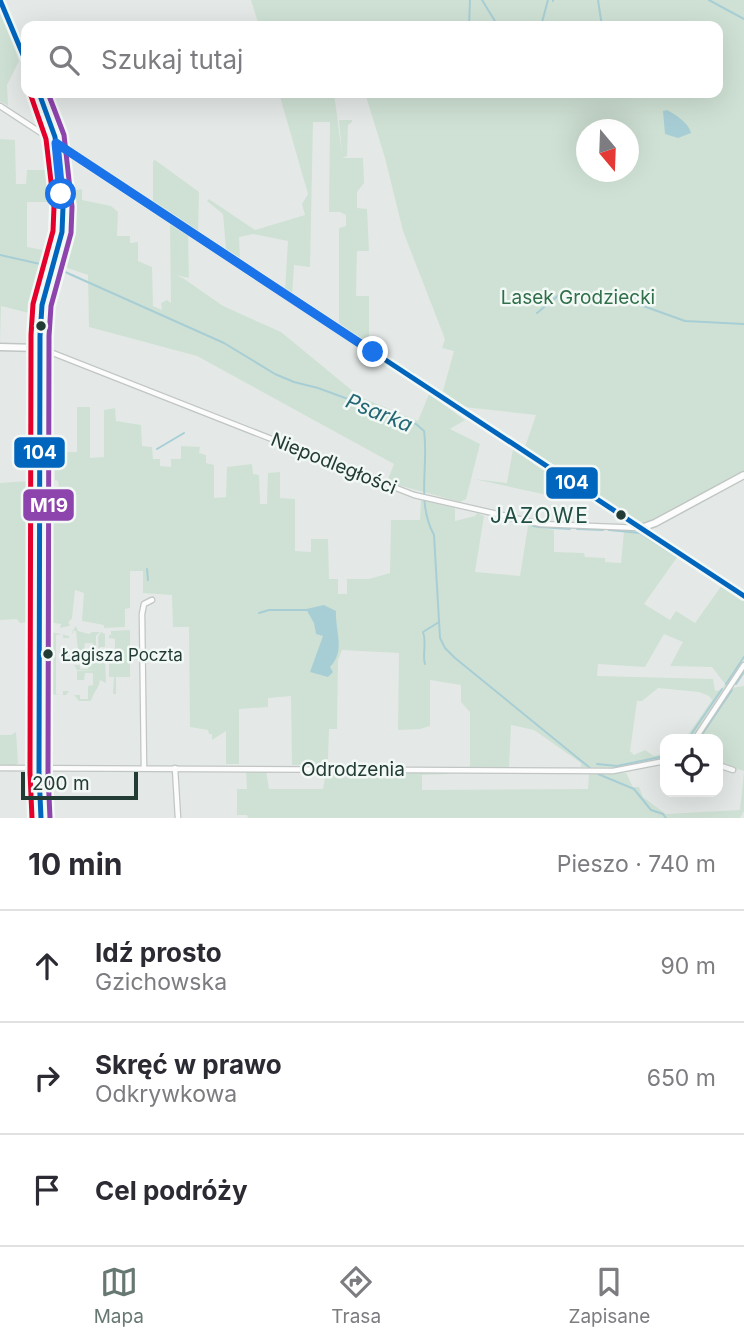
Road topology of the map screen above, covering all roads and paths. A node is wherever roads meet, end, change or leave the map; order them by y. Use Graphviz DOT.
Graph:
graph roads {
  1 [pos="0,0"];
  2 [pos="21,50"];
  3 [pos="41,98"];
  4 [pos="0,106"];
  5 [pos="56,143"];
  6 [pos="0,347"];
  7 [pos="39,348"];
  8 [pos="744,475"];
  9 [pos="641,528"];
  10 [pos="744,596"];
  11 [pos="152,600"];
  12 [pos="744,665"];
  13 [pos="698,734"];
  14 [pos="660,762"];
  15 [pos="39,767"];
  16 [pos="723,767"];
  17 [pos="0,768"];
  18 [pos="144,768"];
  19 [pos="174,768"];
  20 [pos="733,770"];
  21 [pos="41,818"];
  22 [pos="178,818"];
  1 -- 2 [label="street"];
  3 -- 5 [label="street"];
  4 -- 5 [label="street"];
  5 -- 7 [label="street"];
  5 -- 9 [label="street"];
  6 -- 7 [label="street"];
  7 -- 9 [label="street, Niepodległości"];
  7 -- 15 [label="street"];
  8 -- 9 [label="street"];
  9 -- 10 [label="street"];
  11 -- 18 [label="street"];
  12 -- 13 [label="street"];
  14 -- 19 [label="street, Odrodzenia"];
  15 -- 17 [label="street, Odrodzenia"];
  15 -- 18 [label="street, Odrodzenia"];
  15 -- 21 [label="street"];
  16 -- 20 [label="street"];
  18 -- 19 [label="street, Odrodzenia"];
  19 -- 22 [label="street"];
}
